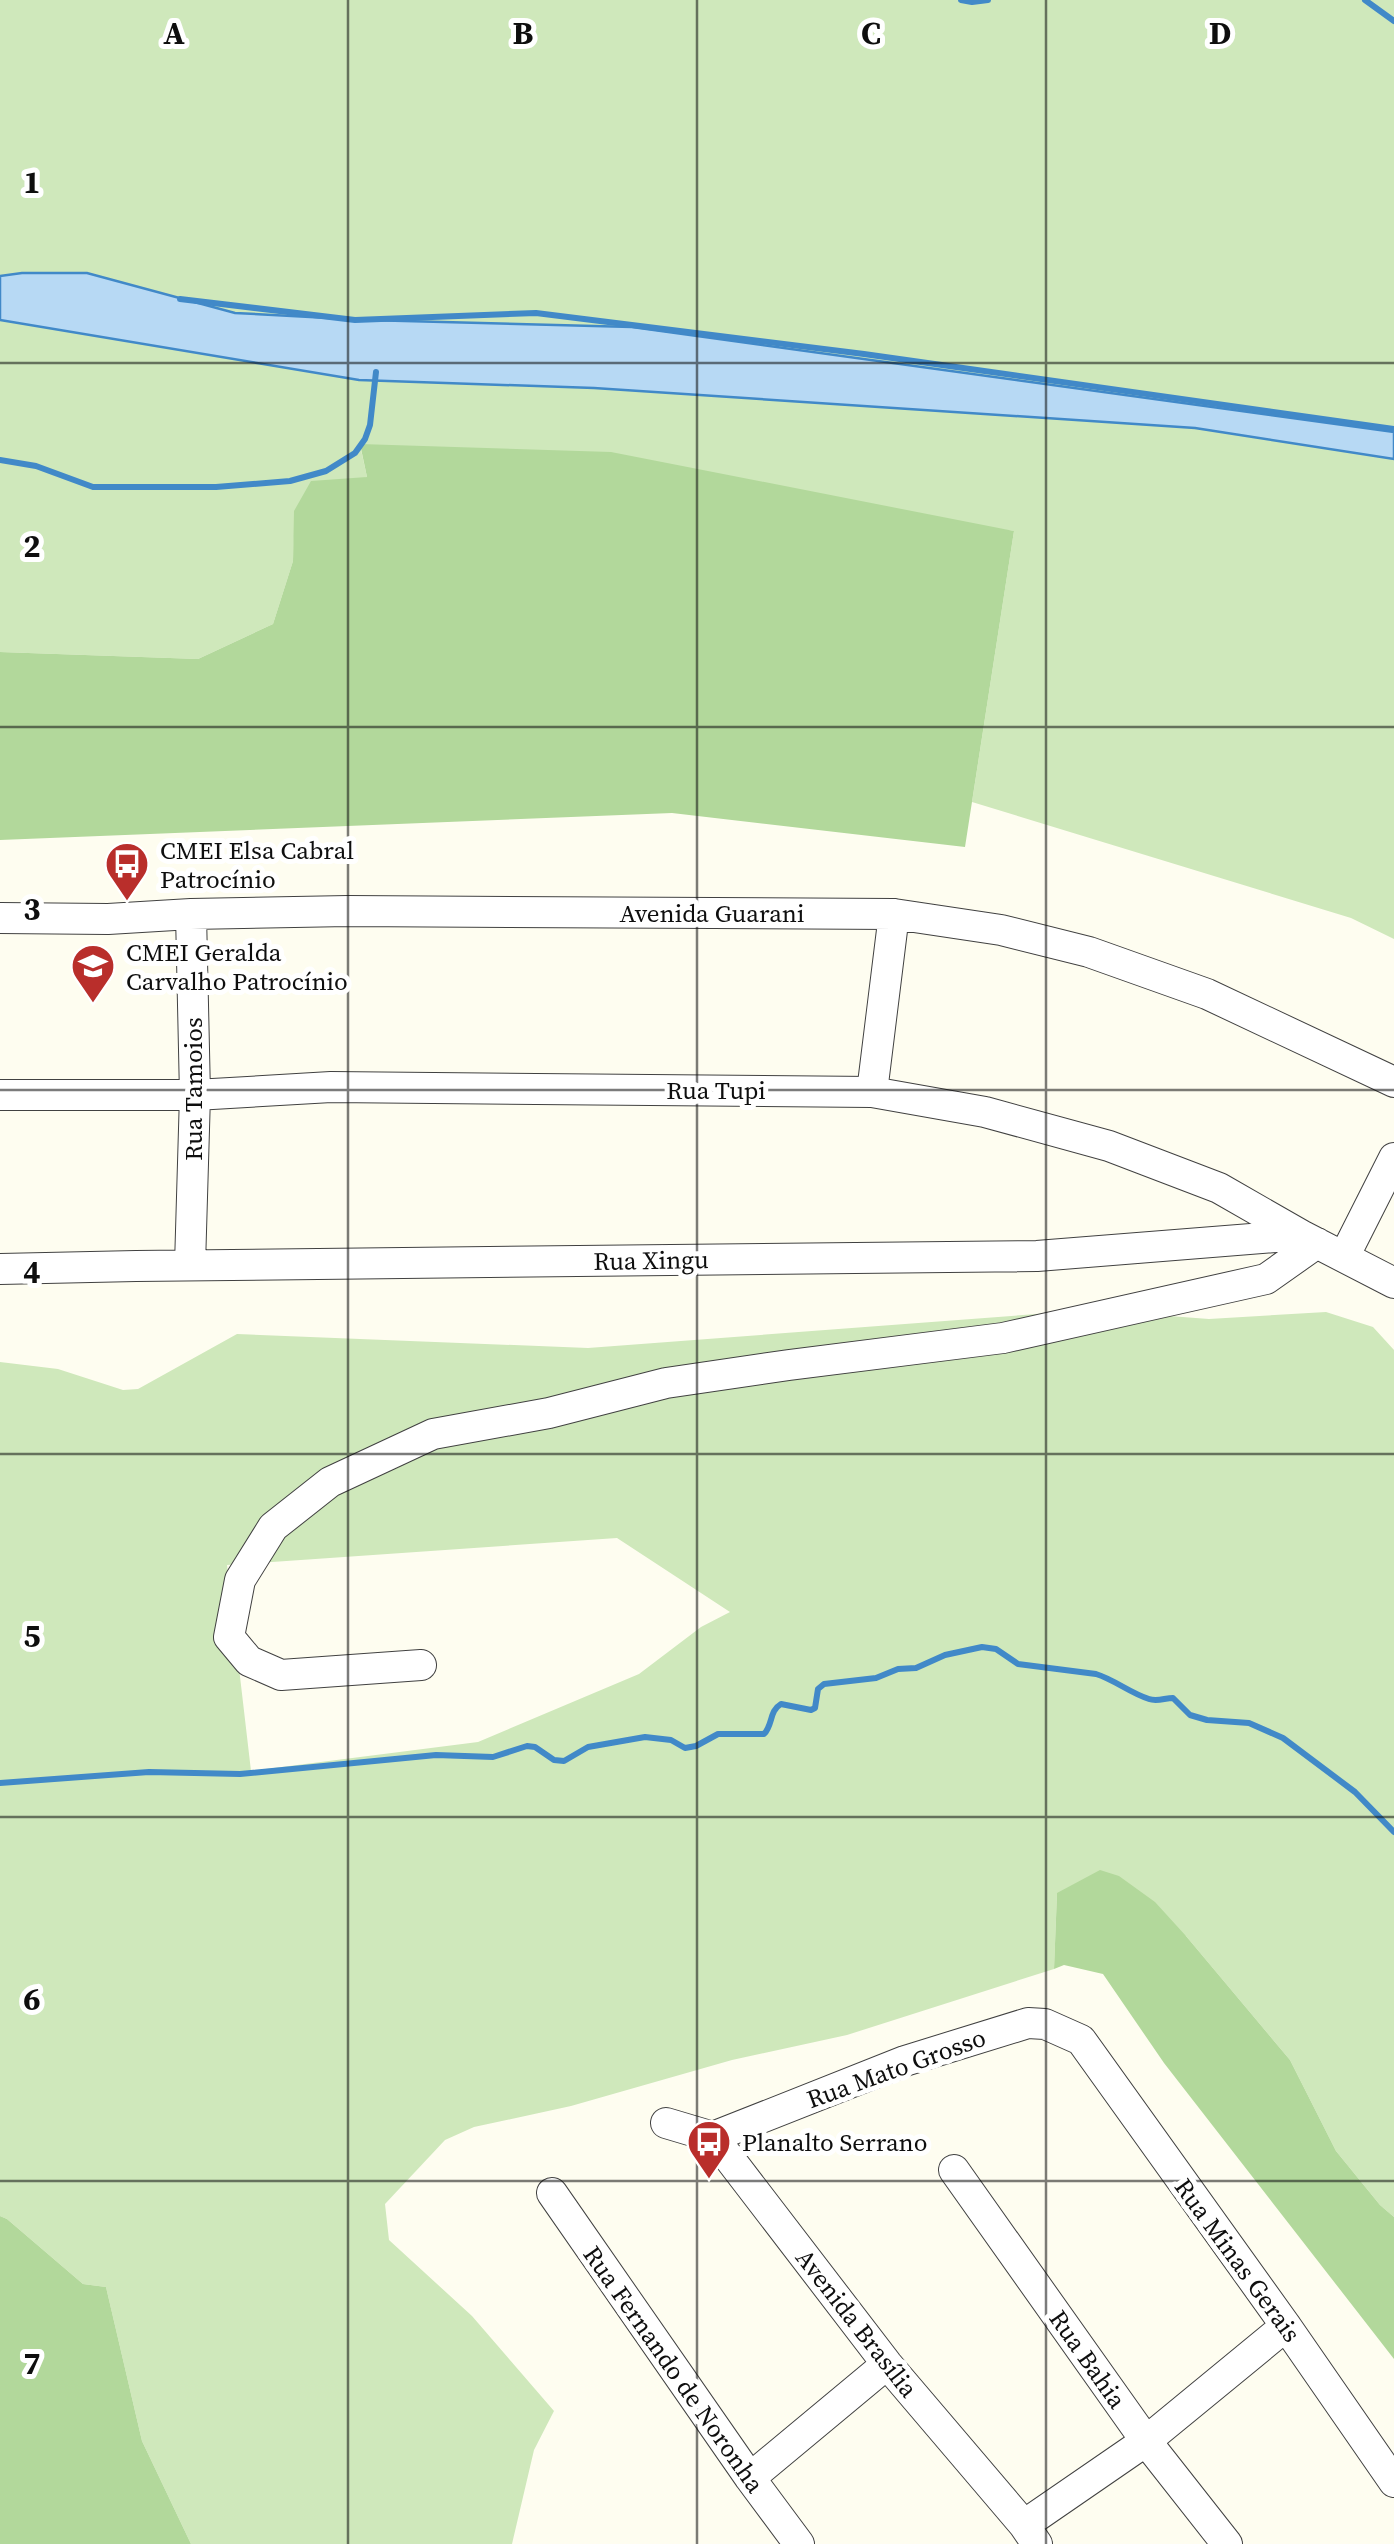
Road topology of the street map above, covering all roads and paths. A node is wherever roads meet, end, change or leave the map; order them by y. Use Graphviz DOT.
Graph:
graph roads {
  1 [pos="191,914"];
  2 [pos="894,914"];
  3 [pos="0,918"];
  4 [pos="1394,1082"];
  5 [pos="872,1092"];
  6 [pos="195,1094"];
  7 [pos="0,1095"];
  8 [pos="1394,1158"];
  9 [pos="1321,1245"];
  10 [pos="190,1265"];
  11 [pos="0,1269"];
  12 [pos="1394,1283"];
  13 [pos="421,1665"];
  14 [pos="1080,2040"];
  15 [pos="666,2124"];
  16 [pos="713,2136"];
  17 [pos="954,2170"];
  18 [pos="552,2193"];
  19 [pos="1286,2326"];
  20 [pos="888,2364"];
  21 [pos="1146,2441"];
  22 [pos="750,2478"];
  23 [pos="1394,2482"];
  24 [pos="1031,2534"];
  25 [pos="799,2544"];
  26 [pos="1227,2544"];
  1 -- 2 [label="street, Avenida Guarani"];
  1 -- 3 [label="street, Avenida Guarani"];
  1 -- 6 [label="street, Rua Tamoios"];
  2 -- 4 [label="street, Avenida Guarani"];
  2 -- 5 [label="street"];
  5 -- 6 [label="street, Rua Tupi"];
  5 -- 9 [label="street, Rua Tupi"];
  6 -- 7 [label="street, Rua Tupi"];
  6 -- 10 [label="street, Rua Tamoios"];
  8 -- 9 [label="street"];
  9 -- 10 [label="street, Rua Xingu"];
  9 -- 12 [label="street, Rua Tupi"];
  9 -- 13 [label="street"];
  10 -- 11 [label="street, Rua Xingu"];
  14 -- 16 [label="street, Rua Mato Grosso"];
  14 -- 19 [label="street, Rua Minas Gerais"];
  15 -- 16 [label="street"];
  16 -- 20 [label="street, Avenida Brasília"];
  17 -- 21 [label="street, Rua Bahia"];
  18 -- 22 [label="street, Rua Fernando de Noronha"];
  19 -- 21 [label="street"];
  19 -- 23 [label="street, Rua Minas Gerais"];
  20 -- 22 [label="street"];
  20 -- 24 [label="street, Avenida Brasília"];
  21 -- 24 [label="street"];
  21 -- 26 [label="street, Rua Bahia"];
  22 -- 25 [label="street, Rua Fernando de Noronha"];
}
